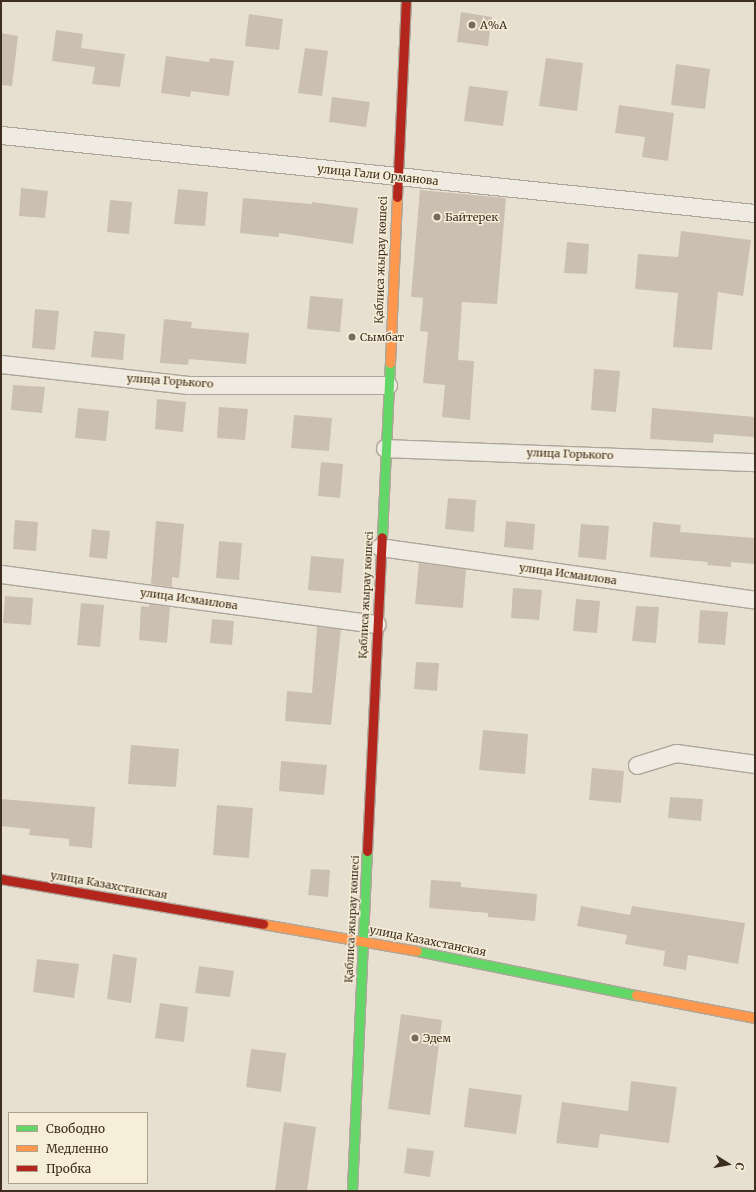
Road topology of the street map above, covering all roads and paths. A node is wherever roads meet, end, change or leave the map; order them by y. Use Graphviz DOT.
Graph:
graph roads {
  1 [pos="406,1"];
  2 [pos="1,135"];
  3 [pos="397,178"];
  4 [pos="755,213"];
  5 [pos="1,364"];
  6 [pos="388,385"];
  7 [pos="385,448"];
  8 [pos="755,462"];
  9 [pos="380,547"];
  10 [pos="1,574"];
  11 [pos="755,600"];
  12 [pos="377,624"];
  13 [pos="755,764"];
  14 [pos="637,765"];
  15 [pos="1,879"];
  16 [pos="364,941"];
  17 [pos="755,1018"];
  18 [pos="352,1191"];
  1 -- 3 [label="street, Қаблиса жырау көшесі"];
  2 -- 3 [label="street, улица Гали Орманова"];
  3 -- 4 [label="street, улица Гали Орманова"];
  3 -- 6 [label="street, Қаблиса жырау көшесі"];
  5 -- 6 [label="street, улица Горького"];
  6 -- 7 [label="street, Қаблиса жырау көшесі"];
  7 -- 8 [label="street, улица Горького"];
  7 -- 9 [label="street, Қаблиса жырау көшесі"];
  9 -- 11 [label="street, улица Исмаилова"];
  9 -- 12 [label="street, Қаблиса жырау көшесі"];
  10 -- 12 [label="street, улица Исмаилова"];
  12 -- 16 [label="street, Қаблиса жырау көшесі"];
  13 -- 14 [label="street"];
  15 -- 16 [label="street, улица Казахстанская"];
  16 -- 17 [label="street, улица Казахстанская"];
  16 -- 18 [label="street, Қаблиса жырау көшесі"];
}
